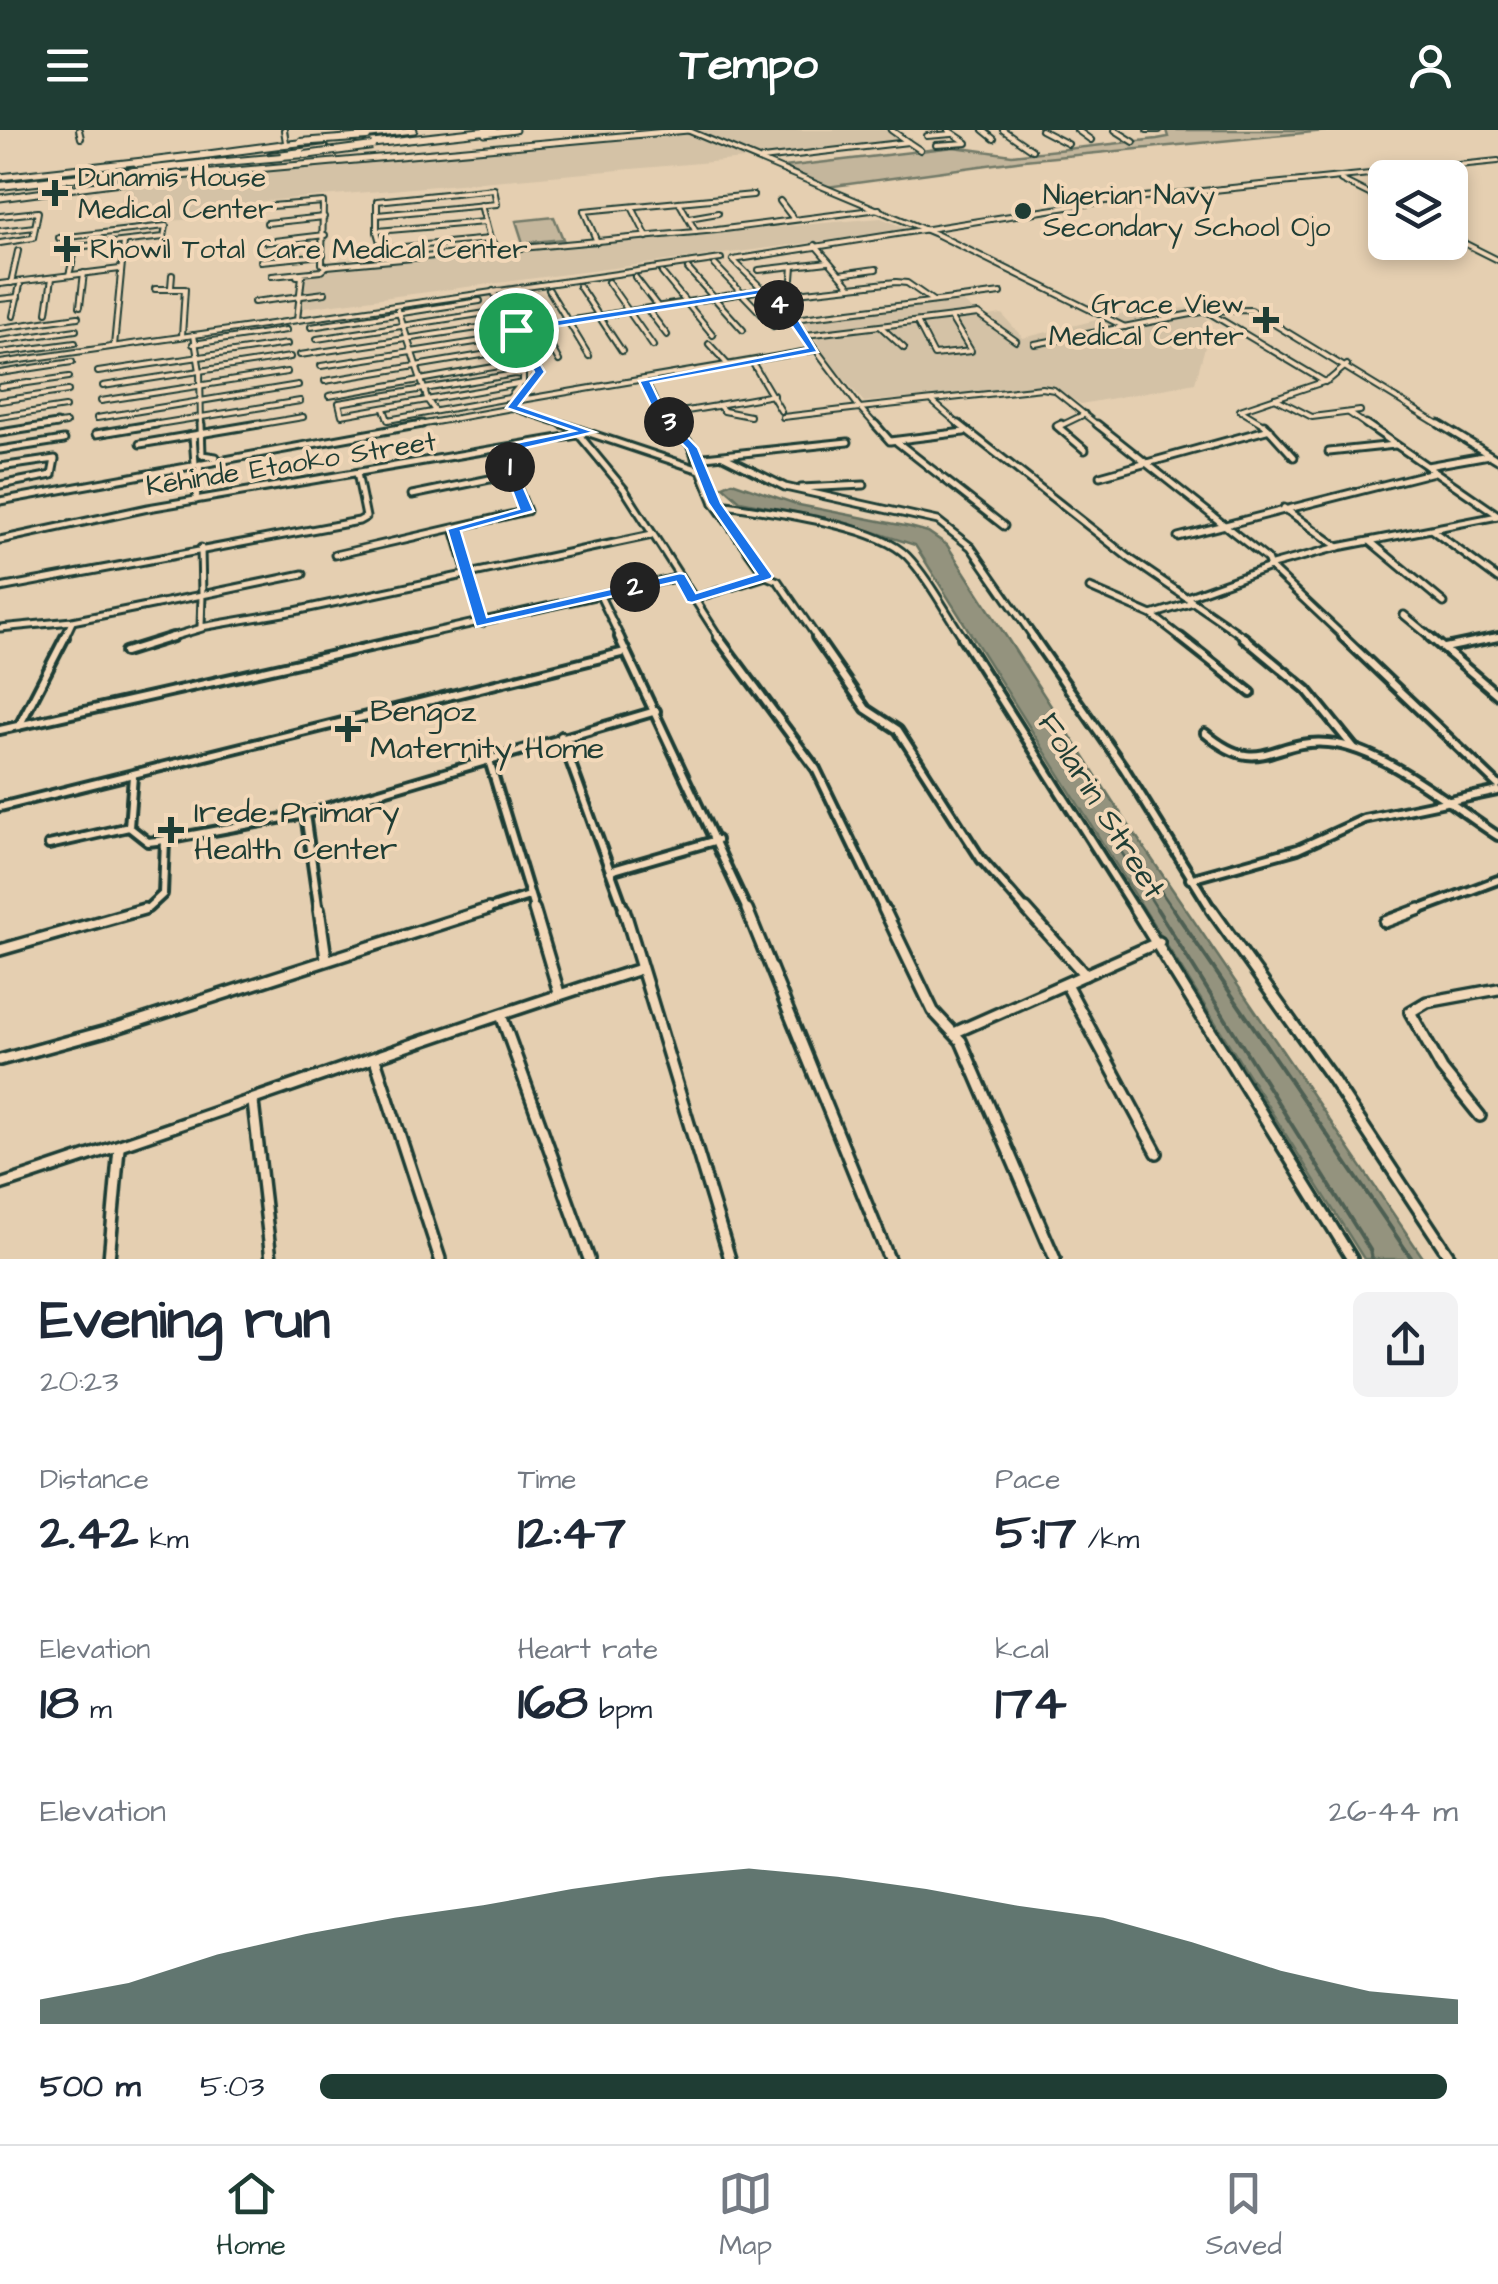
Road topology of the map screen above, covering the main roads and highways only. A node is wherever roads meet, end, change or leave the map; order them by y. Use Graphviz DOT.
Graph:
graph roads {
  1 [pos="414,130"];
  2 [pos="427,130"];
  3 [pos="435,130"];
  4 [pos="494,130"];
  5 [pos="514,130"];
  6 [pos="686,130"];
  7 [pos="479,132"];
  8 [pos="305,155"];
  9 [pos="282,157"];
  10 [pos="60,172"];
  11 [pos="142,173"];
  12 [pos="68,178"];
  13 [pos="135,178"];
  14 [pos="0,183"];
  15 [pos="0,198"];
  1 -- 14 [label="main road"];
  2 -- 10 [label="highway, bridge"];
  3 -- 10 [label="highway"];
  4 -- 7 [label="highway"];
  5 -- 11 [label="main road"];
  6 -- 13 [label="main road"];
  7 -- 8 [label="highway, bridge"];
  7 -- 12 [label="highway"];
  9 -- 12 [label="highway, bridge"];
  10 -- 14 [label="highway"];
  11 -- 13 [label="main road"];
  12 -- 14 [label="highway"];
  13 -- 14 [label="main road"];
  13 -- 15 [label="main road"];
}
